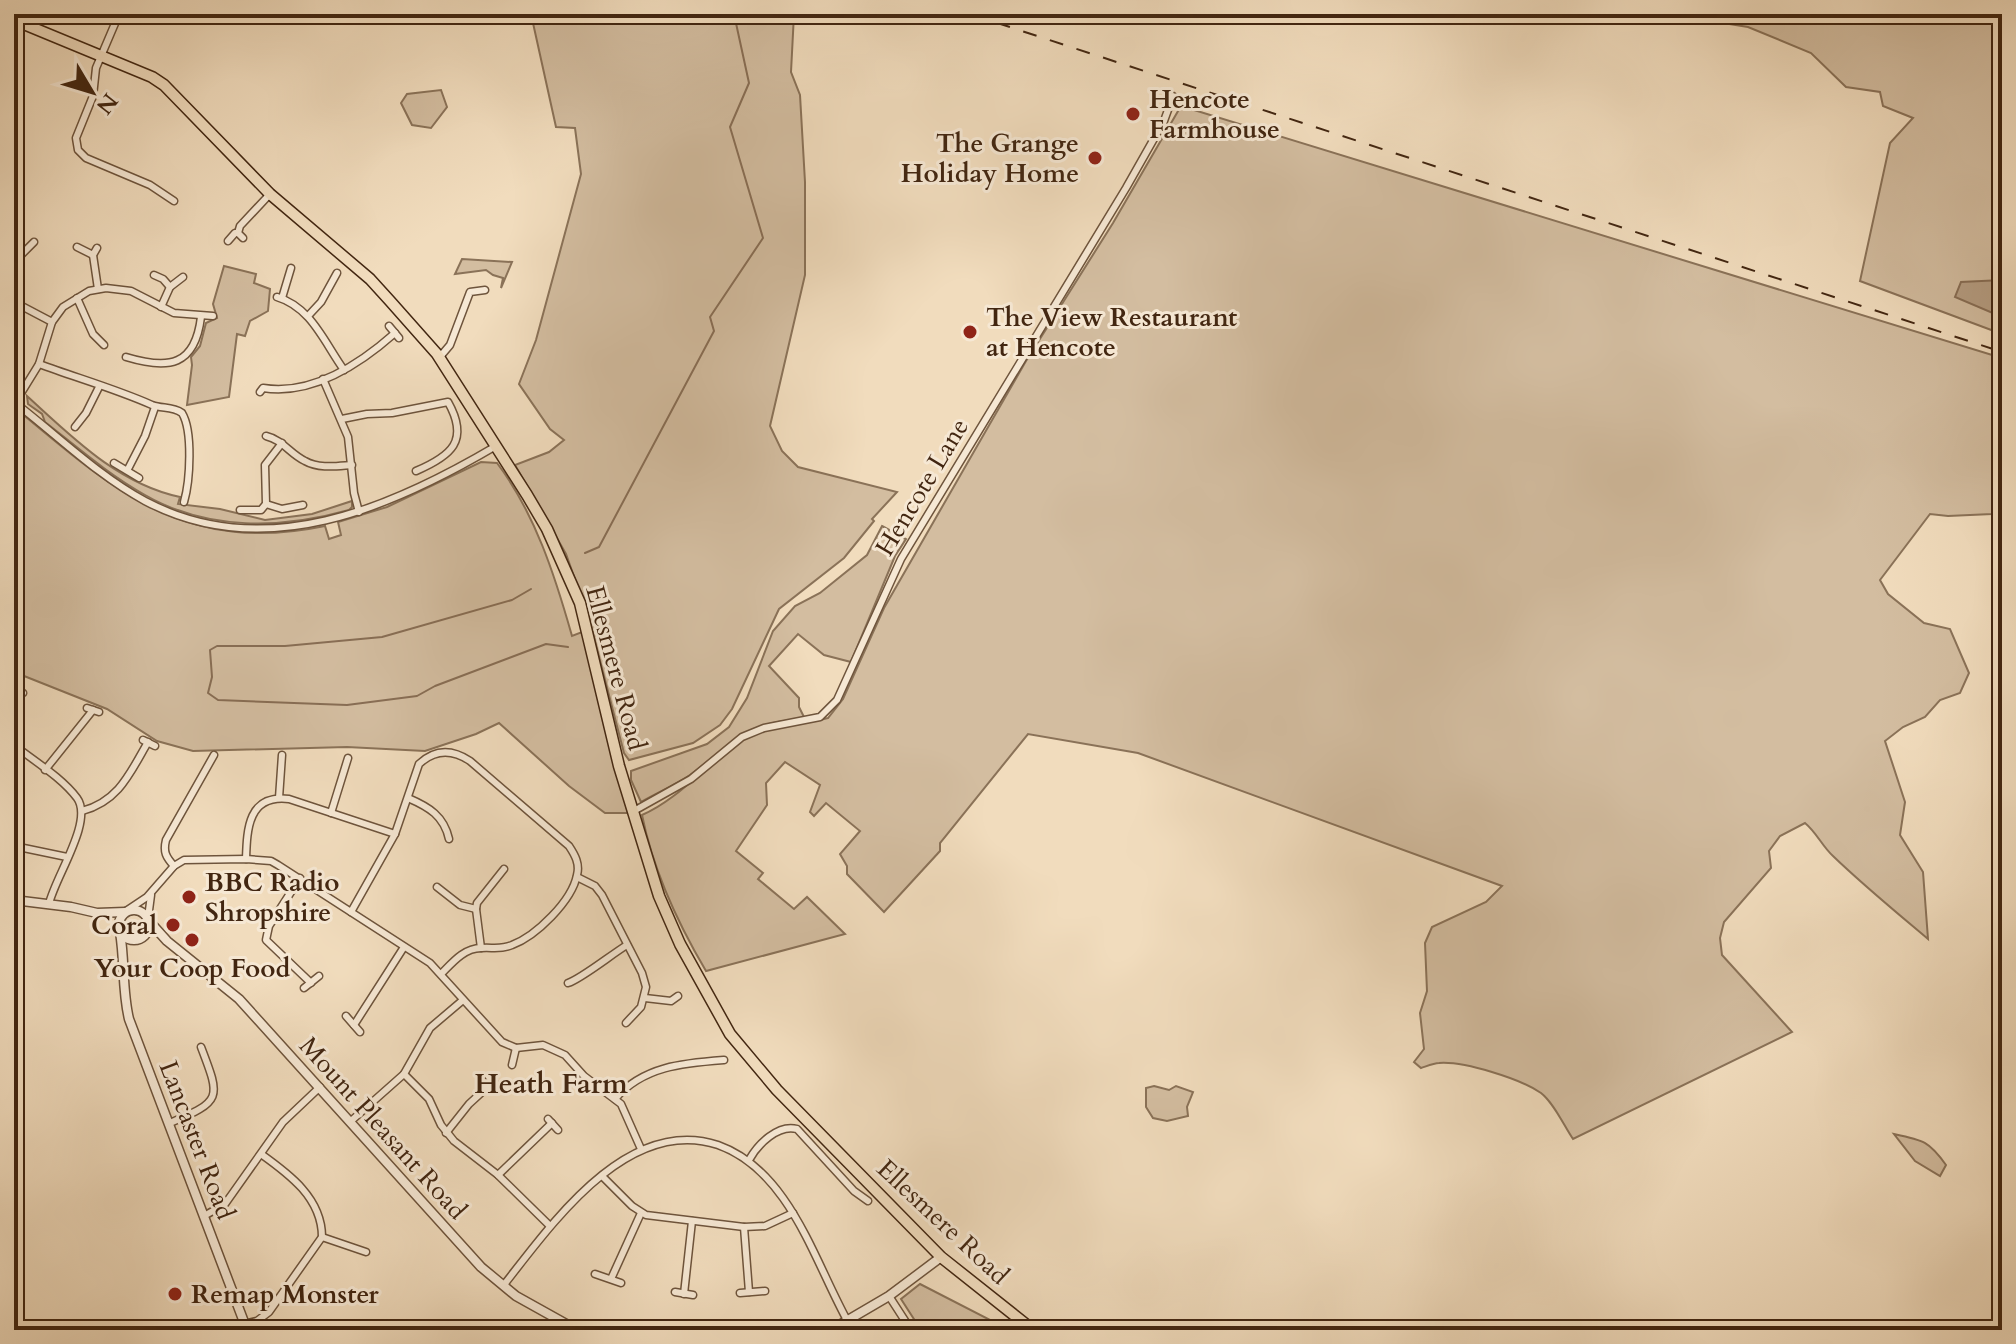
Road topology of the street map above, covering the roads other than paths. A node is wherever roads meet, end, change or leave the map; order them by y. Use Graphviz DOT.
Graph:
graph roads {
  1 [pos="119,14"];
  2 [pos="14,20"];
  3 [pos="102,56"];
  4 [pos="1173,96"];
  5 [pos="270,194"];
  6 [pos="174,201"];
  7 [pos="228,241"];
  8 [pos="34,242"];
  9 [pos="77,247"];
  10 [pos="14,262"];
  11 [pos="291,268"];
  12 [pos="154,275"];
  13 [pos="339,276"];
  14 [pos="183,277"];
  15 [pos="170,287"];
  16 [pos="461,287"];
  17 [pos="98,289"];
  18 [pos="485,290"];
  19 [pos="470,292"];
  20 [pos="77,298"];
  21 [pos="14,302"];
  22 [pos="161,307"];
  23 [pos="213,316"];
  24 [pos="308,316"];
  25 [pos="201,317"];
  26 [pos="52,322"];
  27 [pos="389,326"];
  28 [pos="97,339"];
  29 [pos="91,345"];
  30 [pos="104,345"];
  31 [pos="439,358"];
  32 [pos="39,364"];
  33 [pos="129,368"];
  34 [pos="344,370"];
  35 [pos="323,379"];
  36 [pos="99,387"];
  37 [pos="260,392"];
  38 [pos="443,393"];
  39 [pos="15,402"];
  40 [pos="448,402"];
  41 [pos="155,407"];
  42 [pos="342,419"];
  43 [pos="75,427"];
  44 [pos="266,436"];
  45 [pos="282,443"];
  46 [pos="496,446"];
  47 [pos="114,463"];
  48 [pos="352,465"];
  49 [pos="128,469"];
  50 [pos="416,471"];
  51 [pos="139,478"];
  52 [pos="184,502"];
  53 [pos="266,504"];
  54 [pos="303,505"];
  55 [pos="240,510"];
  56 [pos="359,512"];
  57 [pos="93,710"];
  58 [pos="149,743"];
  59 [pos="14,745"];
  60 [pos="282,755"];
  61 [pos="348,758"];
  62 [pos="209,759"];
  63 [pos="45,770"];
  64 [pos="279,798"];
  65 [pos="408,798"];
  66 [pos="82,811"];
  67 [pos="632,812"];
  68 [pos="331,813"];
  69 [pos="455,825"];
  70 [pos="447,829"];
  71 [pos="395,834"];
  72 [pos="449,839"];
  73 [pos="14,846"];
  74 [pos="67,857"];
  75 [pos="246,859"];
  76 [pos="174,866"];
  77 [pos="504,869"];
  78 [pos="577,877"];
  79 [pos="300,878"];
  80 [pos="153,892"];
  81 [pos="438,898"];
  82 [pos="14,900"];
  83 [pos="49,904"];
  84 [pos="476,909"];
  85 [pos="125,912"];
  86 [pos="351,912"];
  87 [pos="97,913"];
  88 [pos="148,920"];
  89 [pos="120,932"];
  90 [pos="139,939"];
  91 [pos="167,941"];
  92 [pos="627,945"];
  93 [pos="404,947"];
  94 [pos="481,948"];
  95 [pos="125,961"];
  96 [pos="441,974"];
  97 [pos="319,976"];
  98 [pos="577,980"];
  99 [pos="568,983"];
  100 [pos="584,987"];
  101 [pos="645,998"];
  102 [pos="463,1000"];
  103 [pos="677,1001"];
  104 [pos="346,1016"];
  105 [pos="626,1023"];
  106 [pos="354,1025"];
  107 [pos="360,1032"];
  108 [pos="201,1047"];
  109 [pos="516,1048"];
  110 [pos="212,1052"];
  111 [pos="204,1055"];
  112 [pos="724,1060"];
  113 [pos="710,1061"];
  114 [pos="512,1065"];
  115 [pos="712,1070"];
  116 [pos="404,1074"];
  117 [pos="493,1082"];
  118 [pos="320,1087"];
  119 [pos="615,1099"];
  120 [pos="351,1121"];
  121 [pos="170,1123"];
  122 [pos="558,1130"];
  123 [pos="446,1133"];
  124 [pos="641,1149"];
  125 [pos="261,1154"];
  126 [pos="749,1160"];
  127 [pos="498,1175"];
  128 [pos="602,1176"];
  129 [pos="868,1201"];
  130 [pos="641,1213"];
  131 [pos="793,1213"];
  132 [pos="204,1216"];
  133 [pos="692,1221"];
  134 [pos="550,1226"];
  135 [pos="744,1227"];
  136 [pos="322,1237"];
  137 [pos="365,1253"];
  138 [pos="941,1257"];
  139 [pos="595,1274"];
  140 [pos="611,1279"];
  141 [pos="621,1283"];
  142 [pos="503,1286"];
  143 [pos="765,1291"];
  144 [pos="675,1292"];
  145 [pos="749,1292"];
  146 [pos="740,1293"];
  147 [pos="684,1294"];
  148 [pos="693,1295"];
  149 [pos="889,1296"];
  150 [pos="245,1327"];
  151 [pos="840,1327"];
  152 [pos="577,1330"];
  153 [pos="911,1330"];
  154 [pos="1033,1330"];
  1 -- 3 [label="street"];
  2 -- 3 [label="main road, Ellesmere Road"];
  3 -- 5 [label="main road, Ellesmere Road"];
  3 -- 6 [label="street"];
  4 -- 67 [label="street, Hencote Lane"];
  5 -- 7 [label="street"];
  5 -- 31 [label="main road, Ellesmere Road"];
  8 -- 10 [label="street"];
  9 -- 17 [label="street"];
  11 -- 24 [label="street"];
  12 -- 15 [label="street"];
  13 -- 24 [label="street"];
  14 -- 15 [label="street"];
  15 -- 22 [label="street"];
  16 -- 19 [label="street"];
  17 -- 20 [label="street"];
  17 -- 22 [label="street"];
  18 -- 19 [label="street"];
  19 -- 31 [label="street"];
  20 -- 26 [label="street"];
  20 -- 28 [label="street"];
  21 -- 26 [label="street"];
  22 -- 25 [label="street"];
  23 -- 25 [label="street"];
  24 -- 34 [label="street"];
  25 -- 33 [label="street"];
  26 -- 32 [label="street"];
  27 -- 34 [label="street"];
  28 -- 29 [label="street"];
  28 -- 30 [label="street"];
  31 -- 46 [label="main road, Ellesmere Road"];
  32 -- 36 [label="street"];
  32 -- 39 [label="street"];
  34 -- 35 [label="street"];
  35 -- 37 [label="street"];
  35 -- 42 [label="street"];
  36 -- 41 [label="street"];
  36 -- 43 [label="street"];
  38 -- 40 [label="street"];
  39 -- 56 [label="street"];
  40 -- 42 [label="street"];
  40 -- 50 [label="street"];
  41 -- 49 [label="street"];
  41 -- 52 [label="street"];
  42 -- 48 [label="street"];
  44 -- 45 [label="street"];
  45 -- 48 [label="street"];
  45 -- 53 [label="street"];
  46 -- 56 [label="street"];
  46 -- 67 [label="main road, Ellesmere Road"];
  47 -- 49 [label="street"];
  48 -- 56 [label="street"];
  49 -- 51 [label="street"];
  53 -- 54 [label="street"];
  53 -- 55 [label="street"];
  57 -- 63 [label="street"];
  58 -- 66 [label="street"];
  59 -- 63 [label="street"];
  60 -- 64 [label="street"];
  61 -- 68 [label="street"];
  62 -- 76 [label="street"];
  63 -- 66 [label="street"];
  64 -- 68 [label="street"];
  64 -- 75 [label="street"];
  65 -- 70 [label="street"];
  65 -- 71 [label="street"];
  65 -- 78 [label="street"];
  66 -- 74 [label="street"];
  67 -- 138 [label="main road, Ellesmere Road"];
  68 -- 71 [label="street"];
  69 -- 70 [label="street"];
  70 -- 72 [label="street"];
  71 -- 86 [label="street"];
  73 -- 74 [label="street"];
  74 -- 83 [label="street"];
  75 -- 76 [label="street"];
  75 -- 79 [label="street"];
  76 -- 80 [label="street"];
  77 -- 84 [label="street"];
  78 -- 92 [label="street"];
  78 -- 94 [label="street"];
  79 -- 86 [label="street"];
  79 -- 97 [label="street"];
  80 -- 85 [label="street"];
  80 -- 88 [label="street"];
  81 -- 84 [label="street"];
  82 -- 83 [label="street"];
  83 -- 87 [label="street"];
  84 -- 94 [label="street"];
  85 -- 87 [label="street"];
  85 -- 88 [label="street"];
  85 -- 89 [label="street"];
  86 -- 93 [label="street"];
  87 -- 89 [label="street"];
  88 -- 90 [label="street"];
  88 -- 91 [label="street, Mount Pleasant Road"];
  89 -- 90 [label="street"];
  89 -- 95 [label="street, Lancaster Road"];
  90 -- 91 [label="street"];
  90 -- 95 [label="street"];
  91 -- 118 [label="street, Mount Pleasant Road"];
  92 -- 98 [label="street"];
  92 -- 101 [label="street"];
  93 -- 96 [label="street"];
  93 -- 106 [label="street"];
  94 -- 96 [label="street"];
  95 -- 121 [label="street, Lancaster Road"];
  96 -- 102 [label="street"];
  98 -- 99 [label="street"];
  98 -- 100 [label="street"];
  101 -- 103 [label="street"];
  101 -- 105 [label="street"];
  102 -- 109 [label="street"];
  102 -- 116 [label="street"];
  104 -- 106 [label="street"];
  106 -- 107 [label="street"];
  108 -- 111 [label="street"];
  109 -- 114 [label="street"];
  109 -- 119 [label="street"];
  110 -- 111 [label="street"];
  111 -- 121 [label="street"];
  112 -- 113 [label="street"];
  113 -- 115 [label="street"];
  113 -- 119 [label="street"];
  116 -- 120 [label="street"];
  116 -- 123 [label="street"];
  117 -- 123 [label="street"];
  118 -- 120 [label="street, Mount Pleasant Road"];
  118 -- 125 [label="street"];
  119 -- 124 [label="street"];
  120 -- 142 [label="street, Mount Pleasant Road"];
  121 -- 132 [label="street, Lancaster Road"];
  122 -- 127 [label="street"];
  123 -- 127 [label="street"];
  124 -- 126 [label="street"];
  124 -- 128 [label="street"];
  125 -- 132 [label="street"];
  125 -- 136 [label="street"];
  126 -- 129 [label="street"];
  126 -- 131 [label="street"];
  127 -- 134 [label="street"];
  128 -- 130 [label="street"];
  128 -- 134 [label="street"];
  130 -- 133 [label="street"];
  130 -- 140 [label="street"];
  131 -- 135 [label="street"];
  131 -- 151 [label="street"];
  132 -- 150 [label="street, Lancaster Road"];
  133 -- 135 [label="street"];
  133 -- 147 [label="street"];
  134 -- 142 [label="street"];
  135 -- 145 [label="street"];
  136 -- 137 [label="street"];
  136 -- 150 [label="street"];
  138 -- 149 [label="street"];
  138 -- 154 [label="main road, Ellesmere Road"];
  139 -- 140 [label="street"];
  140 -- 141 [label="street"];
  142 -- 152 [label="street, Mount Pleasant Road"];
  143 -- 145 [label="street"];
  144 -- 147 [label="street"];
  145 -- 146 [label="street"];
  147 -- 148 [label="street"];
  149 -- 151 [label="street"];
  149 -- 153 [label="street"];
}
